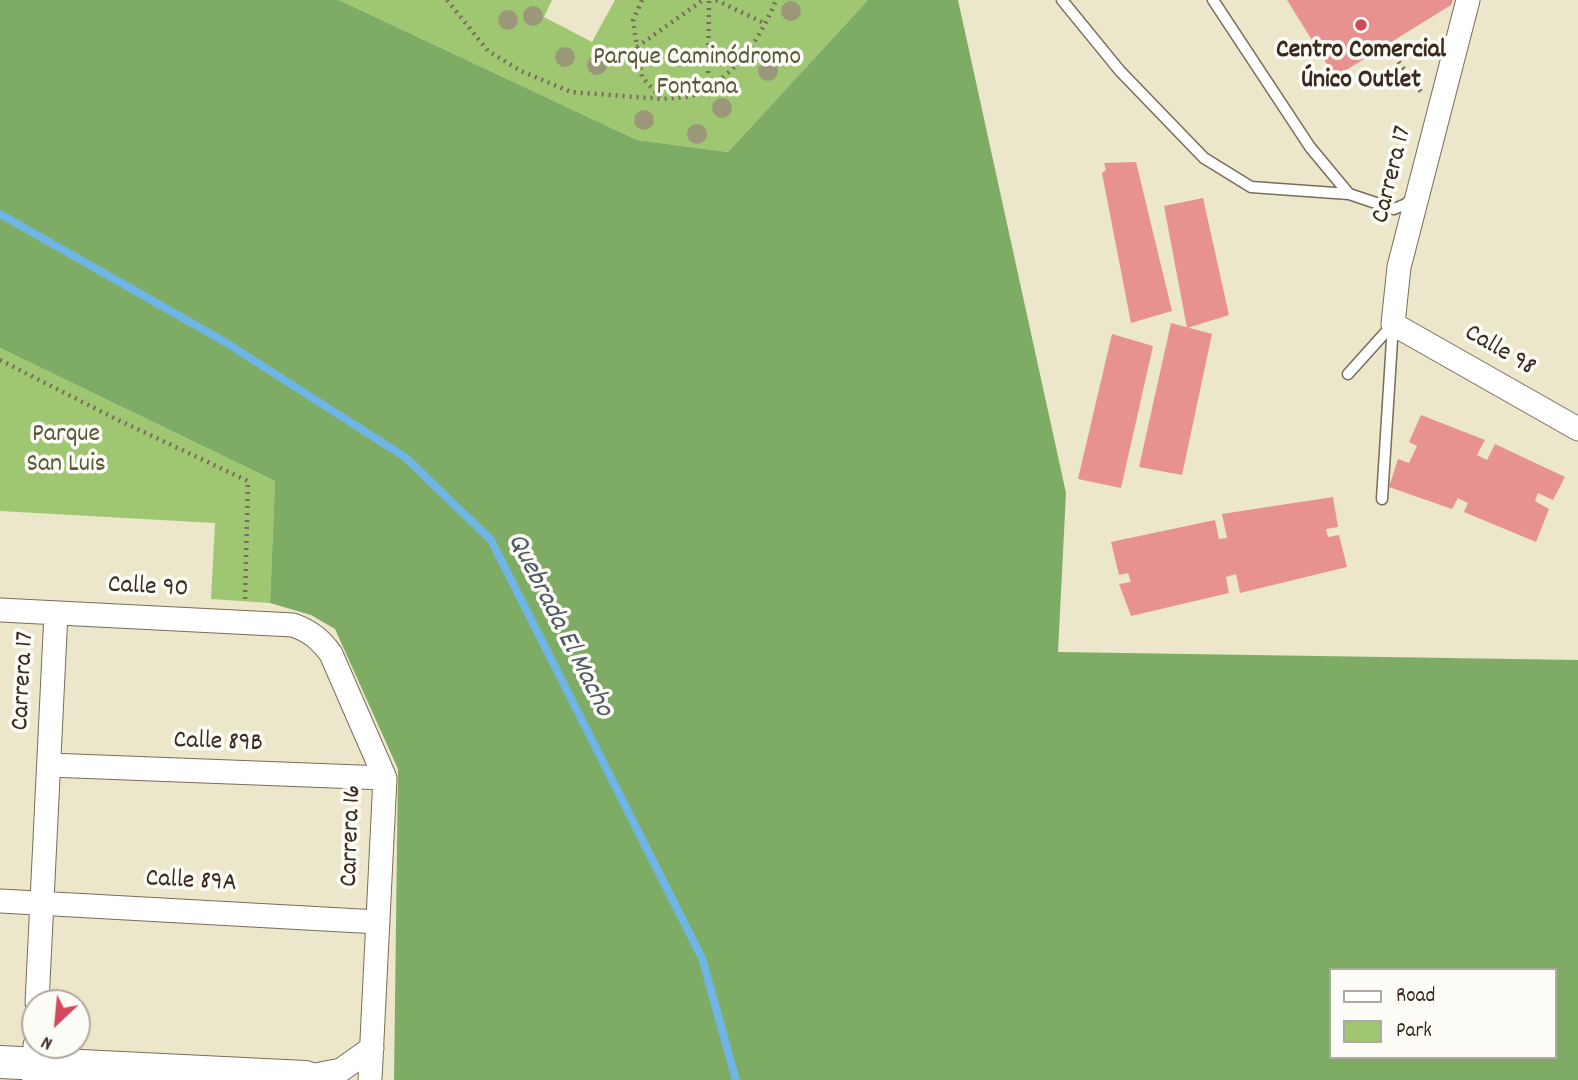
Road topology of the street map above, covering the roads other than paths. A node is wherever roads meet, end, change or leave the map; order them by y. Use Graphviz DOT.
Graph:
graph roads {
  1 [pos="1062,0"];
  2 [pos="1213,0"];
  3 [pos="1468,0"];
  4 [pos="1419,191"];
  5 [pos="1349,194"];
  6 [pos="1393,324"];
  7 [pos="1348,374"];
  8 [pos="1578,429"];
  9 [pos="1382,499"];
  10 [pos="0,610"];
  11 [pos="56,613"];
  12 [pos="293,625"];
  13 [pos="49,765"];
  14 [pos="385,778"];
  15 [pos="0,901"];
  16 [pos="42,903"];
  17 [pos="378,922"];
  18 [pos="38,989"];
  19 [pos="372,1048"];
  20 [pos="0,1062"];
  21 [pos="35,1063"];
  22 [pos="170,1075"];
  23 [pos="309,1078"];
  24 [pos="370,1080"];
  1 -- 5 [label="lane"];
  2 -- 5 [label="lane"];
  3 -- 4 [label="street, Carrera 17"];
  4 -- 5 [label="lane"];
  4 -- 6 [label="street, Carrera 17"];
  6 -- 7 [label="lane"];
  6 -- 8 [label="street, Calle 98"];
  6 -- 9 [label="lane"];
  10 -- 11 [label="street, Calle 90"];
  11 -- 12 [label="street, Calle 90"];
  11 -- 13 [label="street, Carrera 17"];
  12 -- 14 [label="street, Carrera 16"];
  13 -- 14 [label="street, Calle 89B"];
  13 -- 16 [label="street, Carrera 17"];
  14 -- 17 [label="street, Carrera 16"];
  15 -- 16 [label="street, Calle 89A"];
  16 -- 17 [label="street, Calle 89A"];
  16 -- 18 [label="street, Carrera 17"];
  17 -- 19 [label="street, Carrera 16"];
  19 -- 23 [label="street"];
  19 -- 24 [label="street, Carrera 16"];
  20 -- 21 [label="street"];
  21 -- 22 [label="street"];
  22 -- 23 [label="street"];
}
